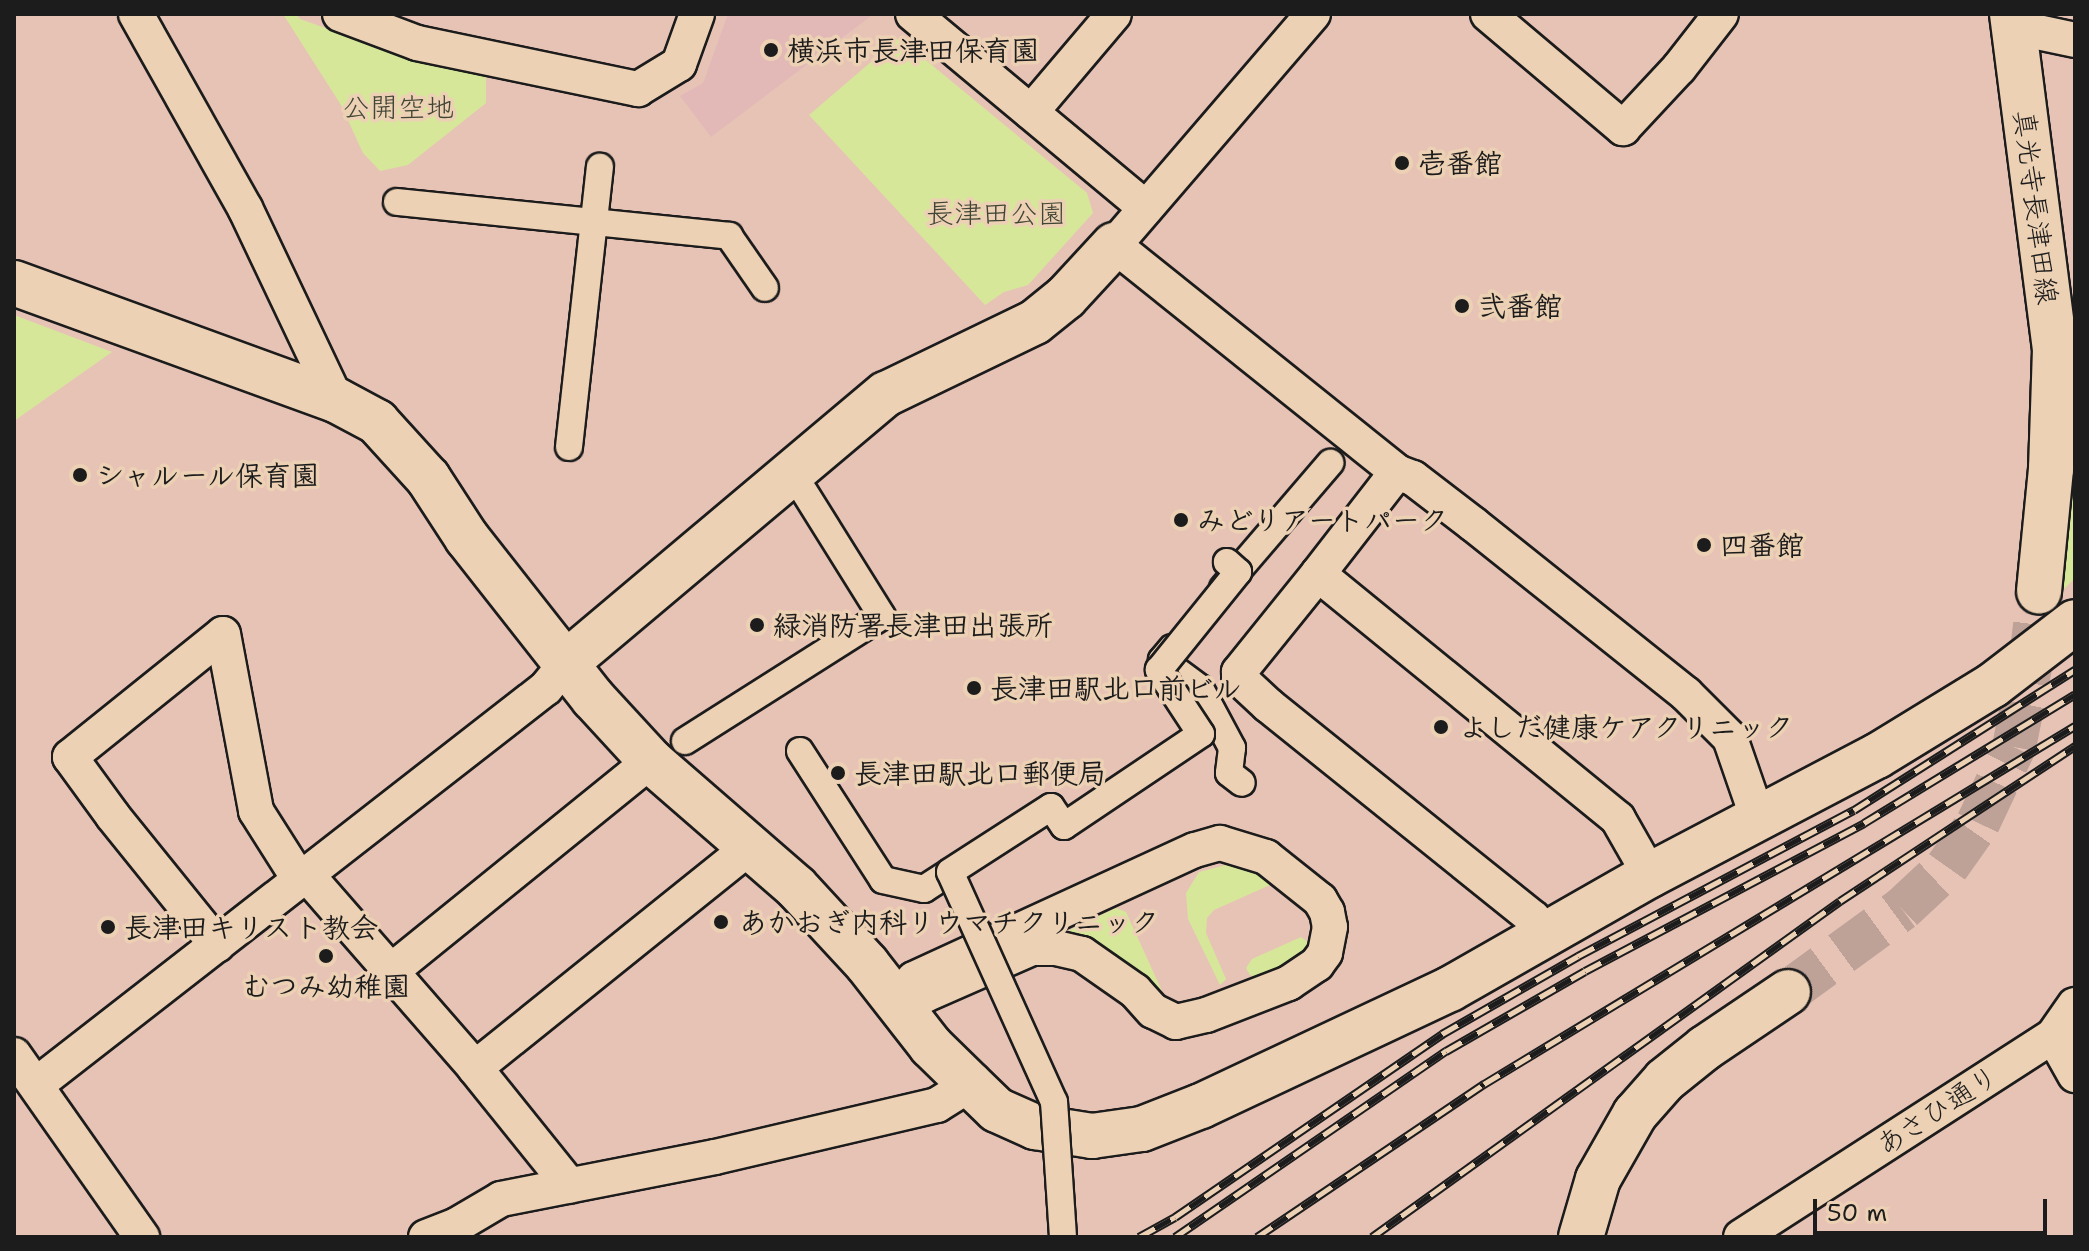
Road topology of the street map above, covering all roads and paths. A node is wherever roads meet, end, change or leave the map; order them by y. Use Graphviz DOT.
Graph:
graph roads {
  1 [pos="136,14"];
  2 [pos="340,14"];
  3 [pos="697,14"];
  4 [pos="913,14"];
  5 [pos="1114,14"];
  6 [pos="1313,14"];
  7 [pos="1488,14"];
  8 [pos="1710,18"];
  9 [pos="2013,20"];
  10 [pos="2075,40"];
  11 [pos="1031,112"];
  12 [pos="600,167"];
  13 [pos="397,202"];
  14 [pos="1146,208"];
  15 [pos="594,222"];
  16 [pos="1114,245"];
  17 [pos="14,283"];
  18 [pos="765,288"];
  19 [pos="2065,350"];
  20 [pos="336,400"];
  21 [pos="569,447"];
  22 [pos="1330,463"];
  23 [pos="1397,472"];
  24 [pos="804,491"];
  25 [pos="1227,562"];
  26 [pos="1318,574"];
  27 [pos="2039,591"];
  28 [pos="2075,622"];
  29 [pos="566,663"];
  30 [pos="668,751"];
  31 [pos="800,751"];
  32 [pos="1242,783"];
  33 [pos="1758,819"];
  34 [pos="751,846"];
  35 [pos="950,872"];
  36 [pos="1650,875"];
  37 [pos="305,877"];
  38 [pos="1546,934"];
  39 [pos="217,945"];
  40 [pos="390,972"];
  41 [pos="1788,992"];
  42 [pos="895,1000"];
  43 [pos="2075,1005"];
  44 [pos="2053,1036"];
  45 [pos="14,1055"];
  46 [pos="475,1068"];
  47 [pos="2075,1075"];
  48 [pos="970,1084"];
  49 [pos="36,1085"];
  50 [pos="570,1186"];
  51 [pos="447,1233"];
  52 [pos="142,1237"];
  53 [pos="1063,1237"];
  54 [pos="1581,1237"];
  55 [pos="1741,1237"];
  1 -- 20 [label="street"];
  2 -- 3 [label="street"];
  4 -- 11 [label="street"];
  5 -- 11 [label="street"];
  6 -- 14 [label="street"];
  7 -- 8 [label="street"];
  9 -- 10 [label="street"];
  9 -- 19 [label="street, 真光寺長津田線"];
  11 -- 14 [label="street"];
  12 -- 15 [label="street"];
  13 -- 15 [label="street"];
  14 -- 16 [label="street"];
  15 -- 18 [label="street"];
  15 -- 21 [label="street"];
  16 -- 23 [label="street"];
  16 -- 29 [label="street"];
  17 -- 20 [label="street"];
  19 -- 27 [label="street, 真光寺長津田線"];
  20 -- 29 [label="street"];
  22 -- 32 [label="street"];
  23 -- 26 [label="street"];
  23 -- 33 [label="street"];
  24 -- 30 [label="street"];
  25 -- 35 [label="street, bridge"];
  26 -- 36 [label="street"];
  26 -- 38 [label="street"];
  28 -- 33 [label="street"];
  29 -- 30 [label="street"];
  29 -- 37 [label="street"];
  30 -- 34 [label="street"];
  30 -- 40 [label="street"];
  31 -- 35 [label="street"];
  33 -- 36 [label="street"];
  34 -- 42 [label="street"];
  34 -- 46 [label="street"];
  35 -- 53 [label="street, bridge"];
  36 -- 38 [label="street"];
  37 -- 39 [label="street"];
  37 -- 39 [label="street"];
  37 -- 40 [label="street"];
  38 -- 48 [label="street"];
  39 -- 49 [label="street"];
  40 -- 46 [label="street"];
  41 -- 54 [label="street"];
  42 -- 42 [label="street"];
  42 -- 48 [label="street"];
  43 -- 44 [label="street, あさひ通り"];
  44 -- 47 [label="street"];
  44 -- 55 [label="street, あさひ通り"];
  45 -- 49 [label="street"];
  46 -- 50 [label="street"];
  48 -- 50 [label="street"];
  49 -- 52 [label="street"];
  50 -- 51 [label="street"];
}
